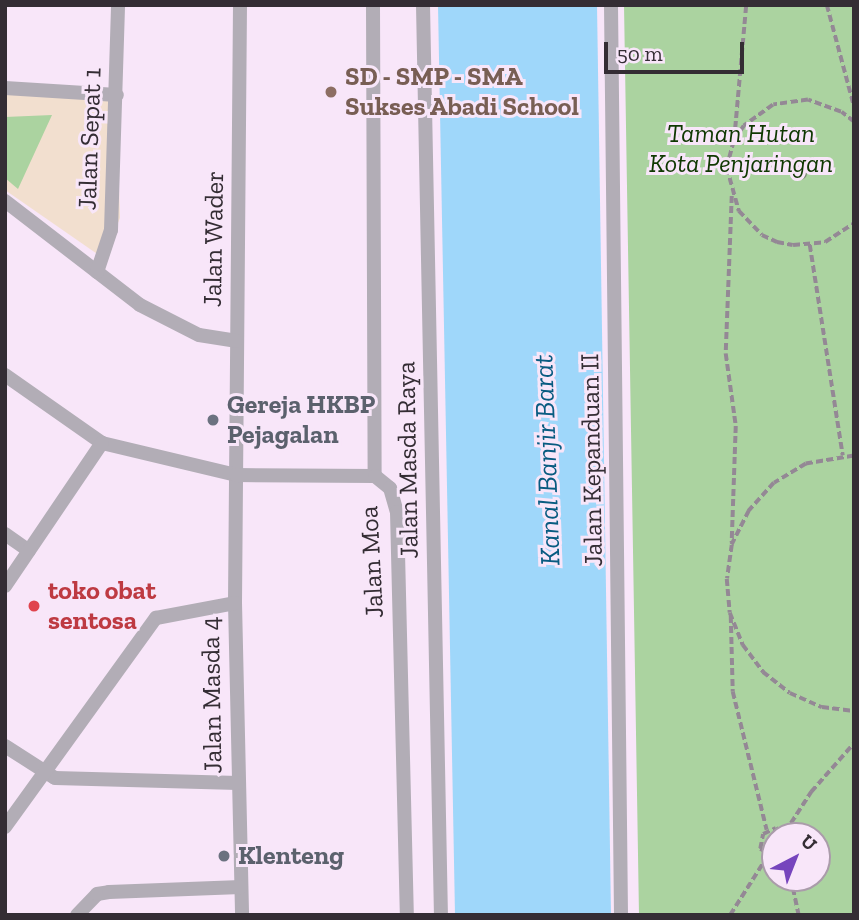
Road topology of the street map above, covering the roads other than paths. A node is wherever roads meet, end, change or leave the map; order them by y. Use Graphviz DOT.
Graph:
graph roads {
  1 [pos="118,5"];
  2 [pos="240,5"];
  3 [pos="373,5"];
  4 [pos="423,5"];
  5 [pos="611,5"];
  6 [pos="5,88"];
  7 [pos="117,95"];
  8 [pos="5,201"];
  9 [pos="97,272"];
  10 [pos="236,341"];
  11 [pos="5,375"];
  12 [pos="102,443"];
  13 [pos="236,475"];
  14 [pos="375,477"];
  15 [pos="5,534"];
  16 [pos="29,551"];
  17 [pos="5,586"];
  18 [pos="235,603"];
  19 [pos="5,746"];
  20 [pos="44,774"];
  21 [pos="238,783"];
  22 [pos="5,827"];
  23 [pos="241,887"];
  24 [pos="77,915"];
  25 [pos="242,915"];
  26 [pos="407,915"];
  27 [pos="441,915"];
  28 [pos="621,915"];
  1 -- 7 [label="street, Jalan Sepat 1"];
  2 -- 10 [label="street, Jalan Wader"];
  3 -- 14 [label="street, Jalan Moa"];
  4 -- 27 [label="street, Jalan Masda Raya"];
  5 -- 28 [label="street, Jalan Kepanduan II"];
  6 -- 7 [label="street"];
  7 -- 9 [label="street, Jalan Sepat 1"];
  8 -- 9 [label="street"];
  9 -- 10 [label="street"];
  10 -- 13 [label="street, Jalan Wader"];
  11 -- 12 [label="street"];
  12 -- 13 [label="street"];
  12 -- 16 [label="street"];
  13 -- 14 [label="street"];
  13 -- 18 [label="street, Jalan Masda 4"];
  14 -- 26 [label="street, Jalan Moa"];
  15 -- 16 [label="street"];
  16 -- 17 [label="street"];
  18 -- 20 [label="street"];
  18 -- 21 [label="street, Jalan Masda 4"];
  19 -- 20 [label="street"];
  20 -- 21 [label="street"];
  20 -- 22 [label="street"];
  21 -- 23 [label="street, Jalan Masda 4"];
  23 -- 24 [label="street"];
  23 -- 25 [label="street, Jalan Masda 4"];
}
